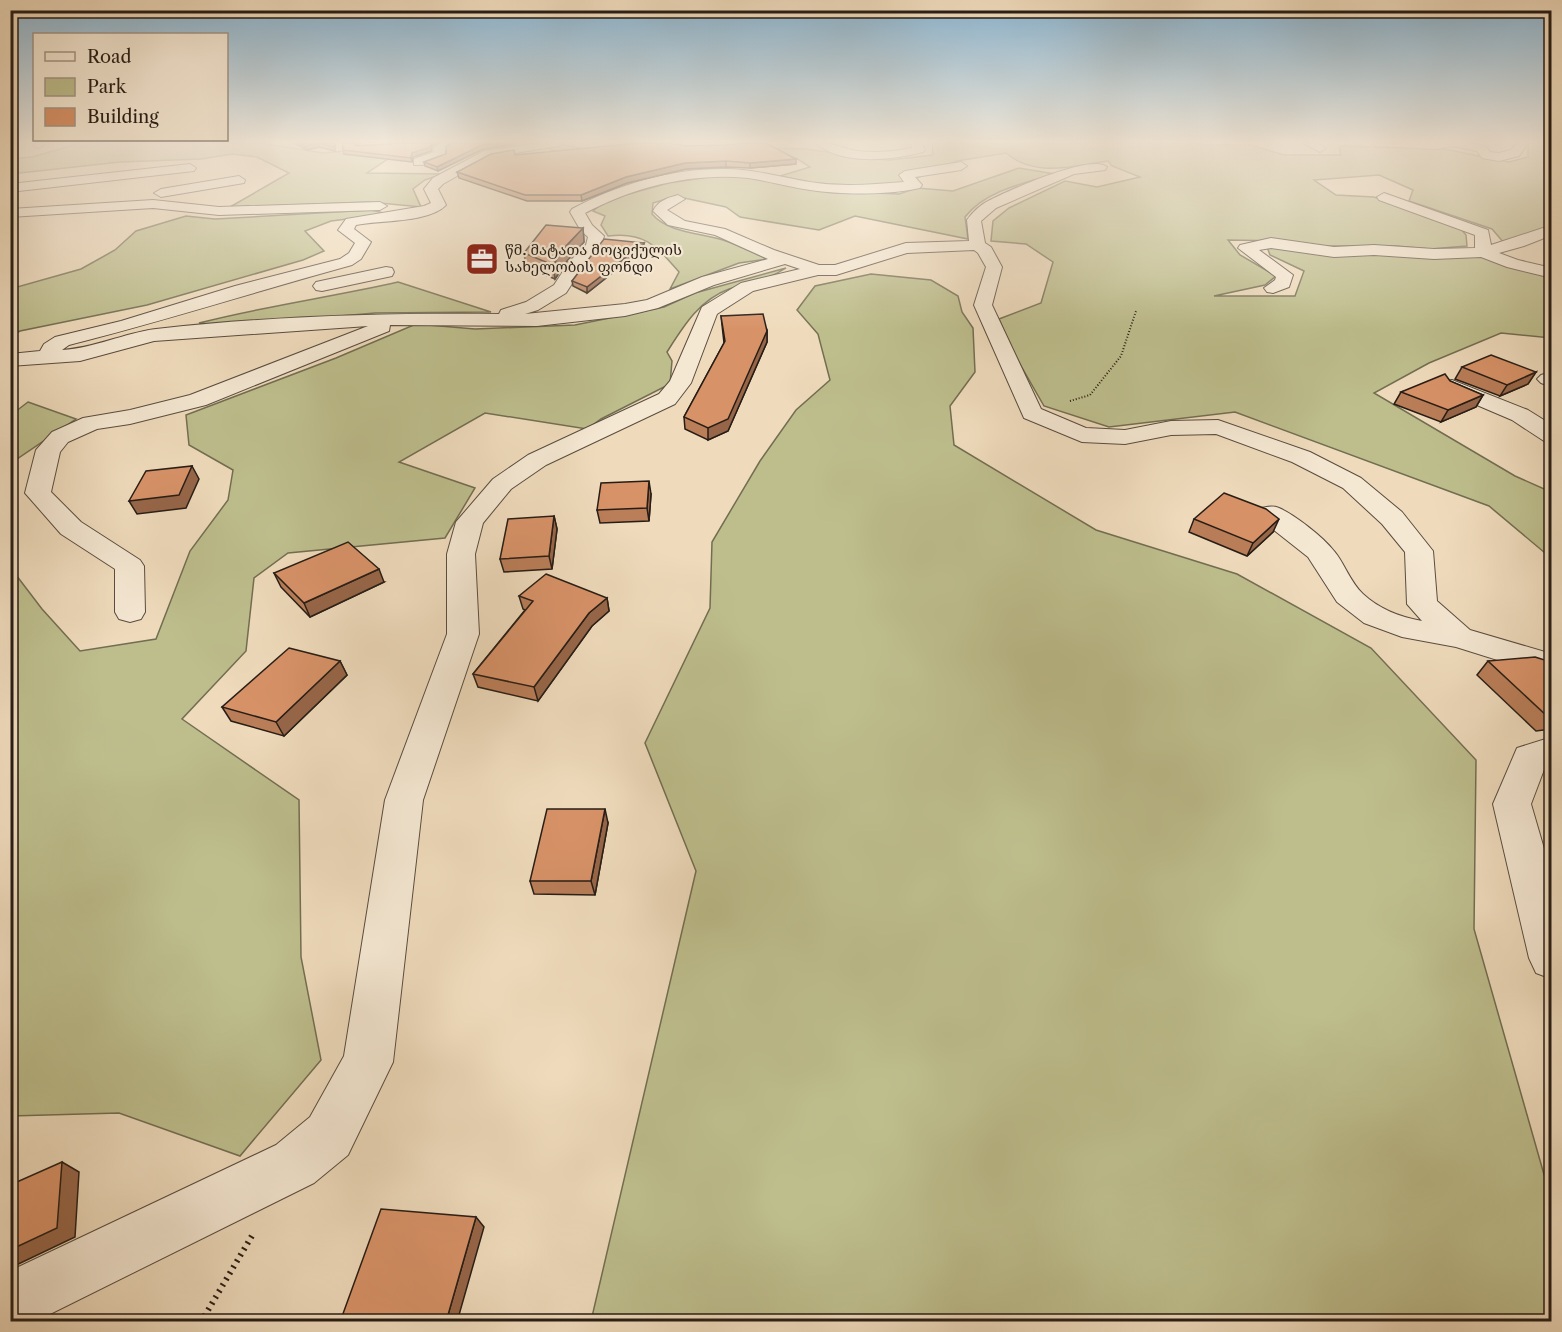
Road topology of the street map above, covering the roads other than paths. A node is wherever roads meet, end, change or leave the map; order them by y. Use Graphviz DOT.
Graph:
graph roads {
  1 [pos="126,205"];
  2 [pos="161,205"];
  3 [pos="356,205"];
  4 [pos="361,205"];
  5 [pos="440,205"];
  6 [pos="589,205"];
  7 [pos="663,205"];
  8 [pos="993,205"];
  9 [pos="1407,205"];
  10 [pos="107,206"];
  11 [pos="430,210"];
  12 [pos="10,213"];
  13 [pos="1551,229"];
  14 [pos="977,245"];
  15 [pos="1483,252"];
  16 [pos="785,259"];
  17 [pos="818,270"];
  18 [pos="386,273"];
  19 [pos="1551,273"];
  20 [pos="1273,288"];
  21 [pos="406,319"];
  22 [pos="483,321"];
  23 [pos="153,335"];
  24 [pos="52,356"];
  25 [pos="10,360"];
  26 [pos="1452,386"];
  27 [pos="1551,436"];
  28 [pos="1270,514"];
  29 [pos="130,612"];
  30 [pos="1459,637"];
  31 [pos="1551,666"];
  32 [pos="1551,751"];
  33 [pos="1551,958"];
  34 [pos="10,1302"];
  1 -- 10 [label="street"];
  2 -- 3 [label="street"];
  4 -- 11 [label="street"];
  5 -- 11 [label="street"];
  6 -- 22 [label="street"];
  7 -- 16 [label="street"];
  8 -- 14 [label="street"];
  9 -- 15 [label="street"];
  10 -- 12 [label="street"];
  11 -- 24 [label="street"];
  13 -- 15 [label="street"];
  14 -- 17 [label="street"];
  14 -- 30 [label="street"];
  15 -- 19 [label="street"];
  15 -- 20 [label="street"];
  16 -- 17 [label="street"];
  16 -- 22 [label="street"];
  17 -- 34 [label="street"];
  18 -- 23 [label="street"];
  21 -- 22 [label="street"];
  21 -- 23 [label="street"];
  21 -- 29 [label="street"];
  23 -- 24 [label="street"];
  24 -- 25 [label="street"];
  26 -- 27 [label="street"];
  28 -- 30 [label="street"];
  30 -- 31 [label="street"];
  32 -- 33 [label="street"];
}
